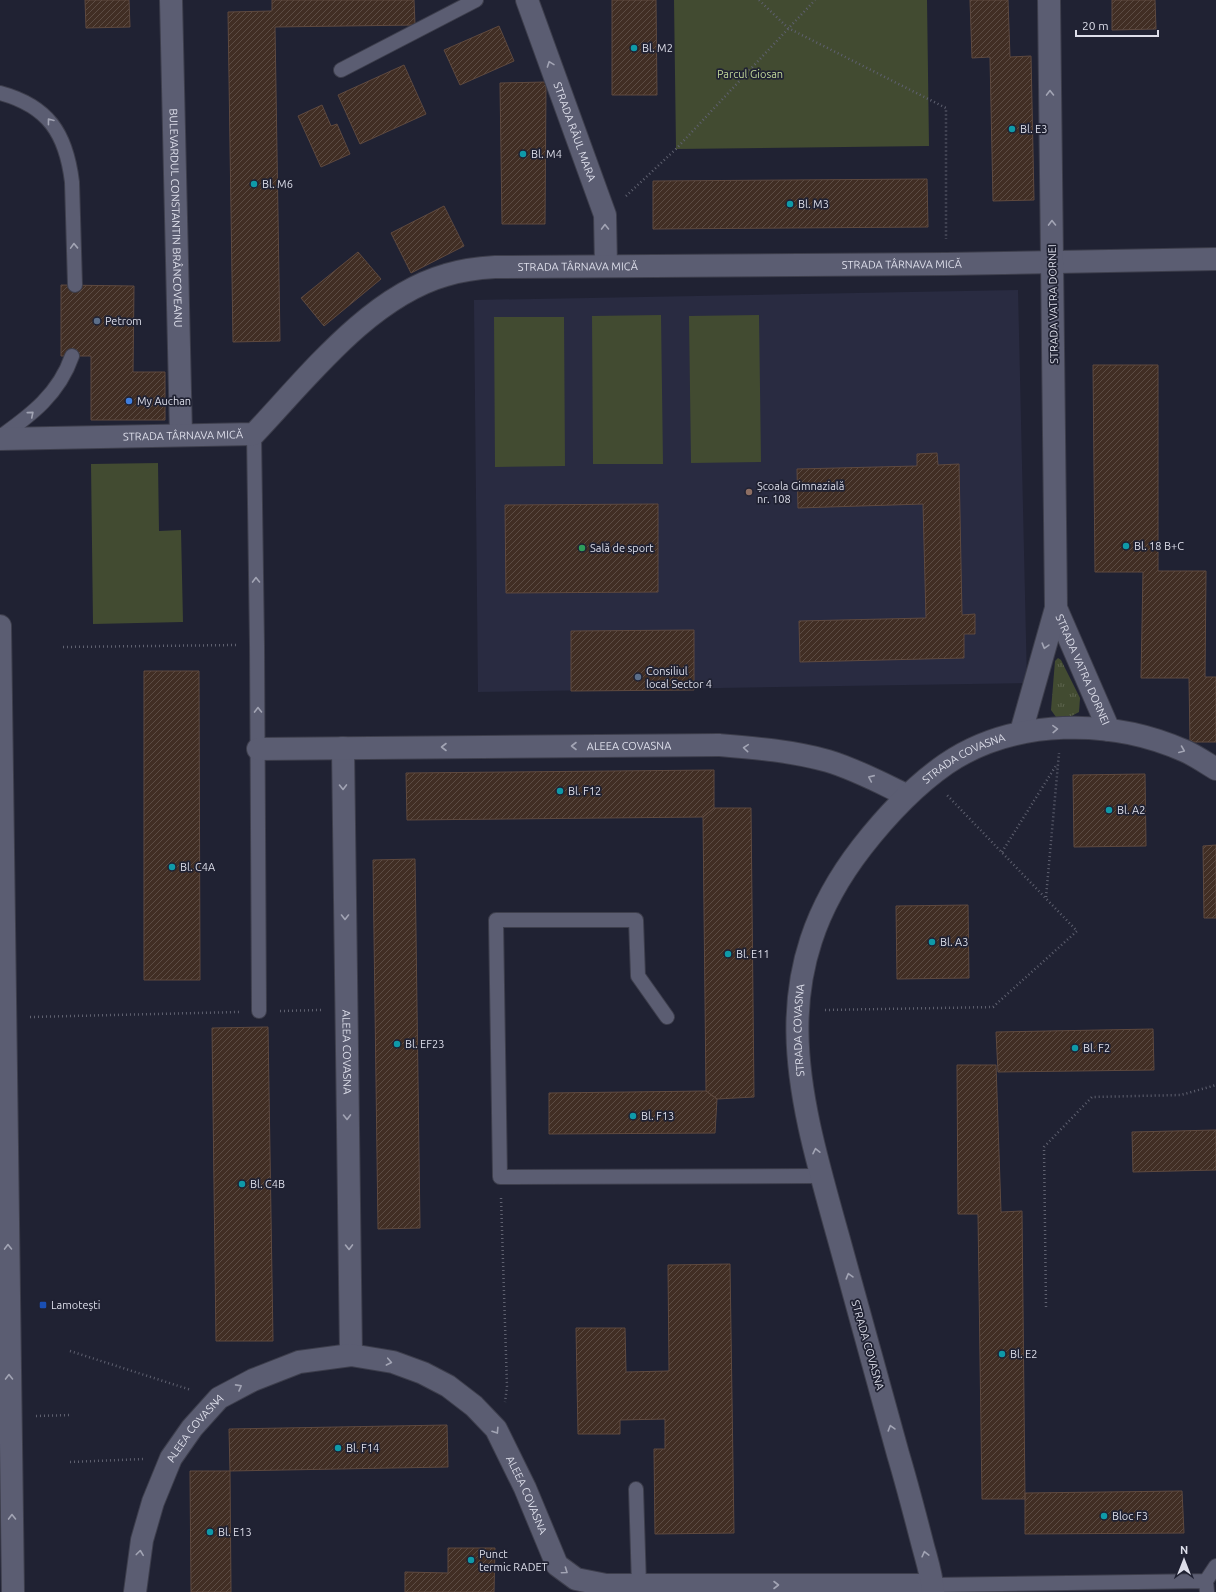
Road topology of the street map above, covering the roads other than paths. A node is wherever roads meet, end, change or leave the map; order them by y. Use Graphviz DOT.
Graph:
graph roads {
  1 [pos="171,0"];
  2 [pos="476,0"];
  3 [pos="527,0"];
  4 [pos="1049,0"];
  5 [pos="341,70"];
  6 [pos="0,93"];
  7 [pos="1216,259"];
  8 [pos="1053,262"];
  9 [pos="606,266"];
  10 [pos="76,285"];
  11 [pos="72,356"];
  12 [pos="254,434"];
  13 [pos="181,435"];
  14 [pos="0,438"];
  15 [pos="1056,608"];
  16 [pos="0,626"];
  17 [pos="1109,730"];
  18 [pos="1021,732"];
  19 [pos="343,748"];
  20 [pos="258,749"];
  21 [pos="1216,769"];
  22 [pos="906,795"];
  23 [pos="259,1011"];
  24 [pos="667,1017"];
  25 [pos="821,1176"];
  26 [pos="351,1355"];
  27 [pos="636,1489"];
  28 [pos="1216,1566"];
  29 [pos="639,1585"];
  30 [pos="1207,1587"];
  31 [pos="933,1588"];
  32 [pos="13,1592"];
  33 [pos="136,1592"];
  1 -- 13 [label="street, BULEVARDUL CONSTANTIN BRÂNCOVEANU"];
  2 -- 5 [label="lane"];
  9 -- 3 [label="street, STRADA RÂUL MARA, one-way"];
  8 -- 4 [label="street, STRADA VATRA DORNEI, one-way"];
  10 -- 6 [label="lane, one-way"];
  7 -- 8 [label="street, STRADA TÂRNAVA MICĂ"];
  8 -- 9 [label="street, STRADA TÂRNAVA MICĂ"];
  8 -- 15 [label="street, STRADA VATRA DORNEI"];
  9 -- 12 [label="street, STRADA TÂRNAVA MICĂ"];
  14 -- 11 [label="lane, one-way"];
  12 -- 13 [label="street, STRADA TÂRNAVA MICĂ"];
  20 -- 12 [label="lane, one-way"];
  13 -- 14 [label="street, STRADA TÂRNAVA MICĂ"];
  15 -- 17 [label="street, STRADA VATRA DORNEI"];
  15 -- 18 [label="street, STRADA VATRA DORNEI, one-way"];
  32 -- 16 [label="street, one-way"];
  18 -- 17 [label="street, STRADA COVASNA, one-way"];
  17 -- 21 [label="street, STRADA COVASNA, one-way"];
  18 -- 22 [label="street, STRADA COVASNA"];
  19 -- 20 [label="street, ALEEA COVASNA"];
  22 -- 19 [label="street, ALEEA COVASNA, one-way"];
  19 -- 26 [label="street, ALEEA COVASNA, one-way"];
  20 -- 23 [label="lane"];
  25 -- 22 [label="street, STRADA COVASNA, one-way"];
  24 -- 25 [label="lane"];
  31 -- 25 [label="street, STRADA COVASNA, one-way"];
  26 -- 29 [label="street, ALEEA COVASNA, one-way"];
  33 -- 26 [label="street, ALEEA COVASNA, one-way"];
  27 -- 29 [label="lane"];
  28 -- 30 [label="lane"];
  29 -- 31 [label="street, ALEEA COVASNA, one-way"];
  30 -- 31 [label="lane"];
}
